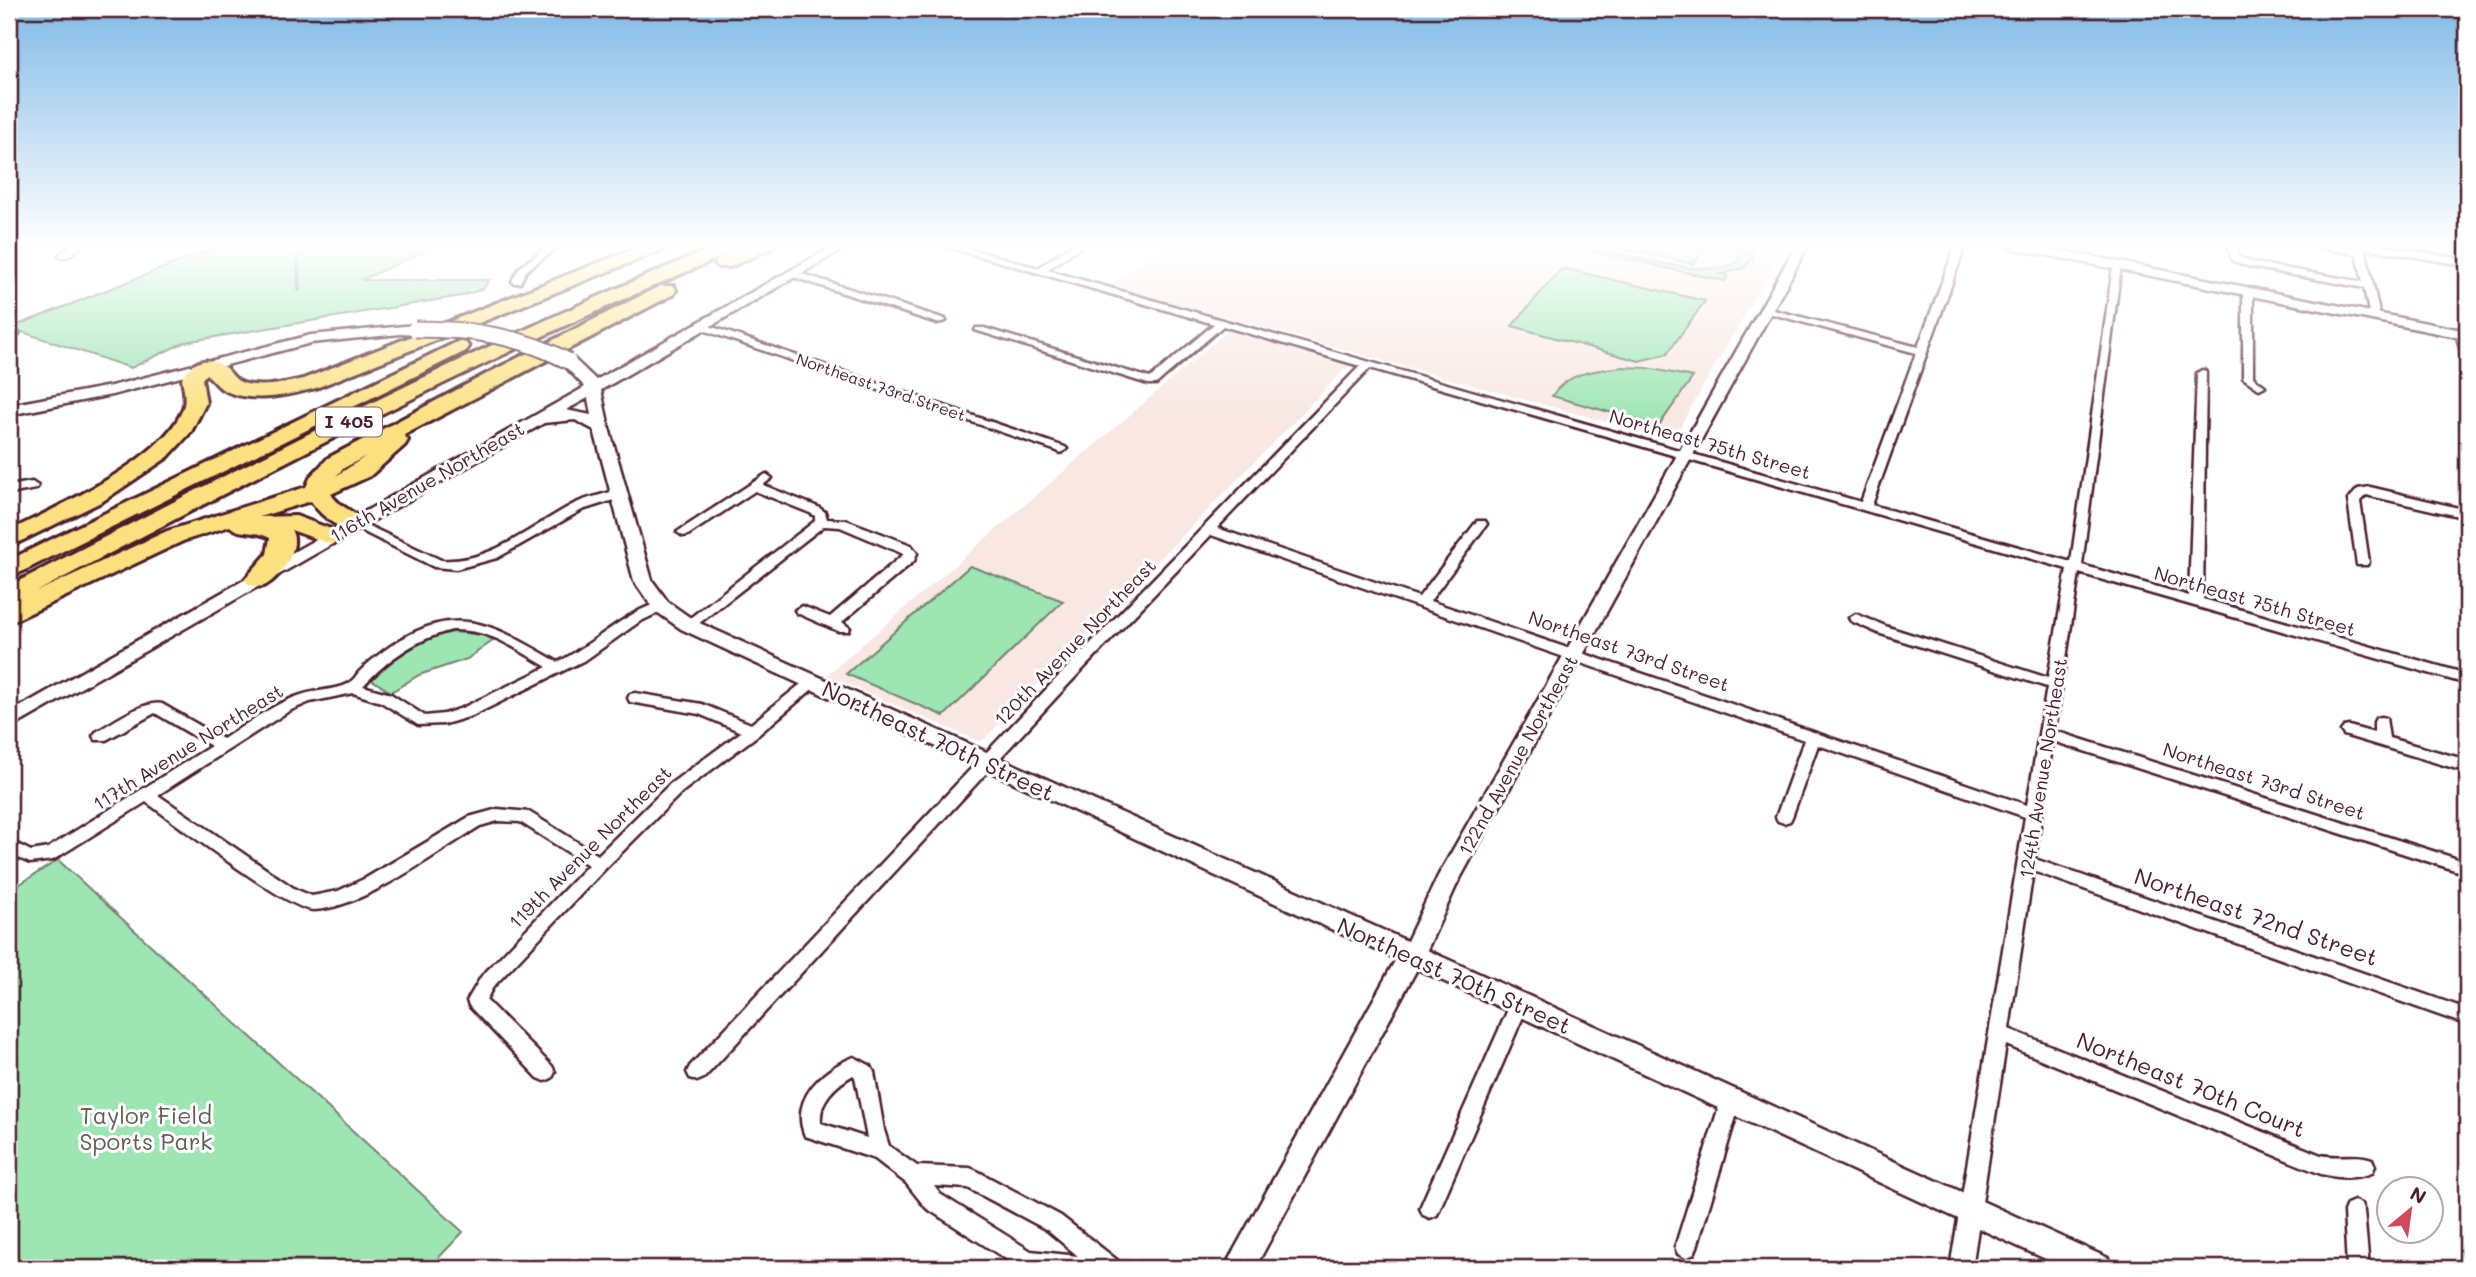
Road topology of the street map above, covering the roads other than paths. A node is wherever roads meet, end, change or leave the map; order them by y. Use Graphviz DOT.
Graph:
graph roads {
  1 [pos="511,304"];
  2 [pos="550,304"];
  3 [pos="597,304"];
  4 [pos="639,304"];
  5 [pos="741,304"];
  6 [pos="886,304"];
  7 [pos="1156,304"];
  8 [pos="1771,304"];
  9 [pos="1939,304"];
  10 [pos="2113,304"];
  11 [pos="2248,304"];
  12 [pos="2307,304"];
  13 [pos="2372,304"];
  14 [pos="1766,312"];
  15 [pos="527,314"];
  16 [pos="2375,317"];
  17 [pos="941,321"];
  18 [pos="1222,322"];
  19 [pos="701,326"];
  20 [pos="415,329"];
  21 [pos="980,330"];
  22 [pos="2464,334"];
  23 [pos="1922,351"];
  24 [pos="2467,357"];
  25 [pos="1368,365"];
  26 [pos="202,366"];
  27 [pos="2202,373"];
  28 [pos="593,386"];
  29 [pos="2259,386"];
  30 [pos="463,394"];
  31 [pos="9,410"];
  32 [pos="522,428"];
  33 [pos="601,428"];
  34 [pos="1061,449"];
  35 [pos="1685,455"];
  36 [pos="766,478"];
  37 [pos="32,486"];
  38 [pos="754,486"];
  39 [pos="9,490"];
  40 [pos="317,491"];
  41 [pos="619,494"];
  42 [pos="1865,507"];
  43 [pos="2467,514"];
  44 [pos="821,522"];
  45 [pos="263,524"];
  46 [pos="354,524"];
  47 [pos="1482,524"];
  48 [pos="1209,530"];
  49 [pos="683,532"];
  50 [pos="331,537"];
  51 [pos="9,540"];
  52 [pos="9,556"];
  53 [pos="2362,562"];
  54 [pos="2074,569"];
  55 [pos="9,570"];
  56 [pos="257,579"];
  57 [pos="9,596"];
  58 [pos="2196,602"];
  59 [pos="1422,603"];
  60 [pos="661,606"];
  61 [pos="802,610"];
  62 [pos="9,615"];
  63 [pos="1857,618"];
  64 [pos="9,624"];
  65 [pos="688,625"];
  66 [pos="1574,654"];
  67 [pos="557,667"];
  68 [pos="2467,678"];
  69 [pos="811,682"];
  70 [pos="2055,685"];
  71 [pos="353,688"];
  72 [pos="635,698"];
  73 [pos="9,722"];
  74 [pos="2381,722"];
  75 [pos="752,731"];
  76 [pos="2349,731"];
  77 [pos="2048,734"];
  78 [pos="101,736"];
  79 [pos="1813,737"];
  80 [pos="2382,741"];
  81 [pos="223,746"];
  82 [pos="988,762"];
  83 [pos="2467,766"];
  84 [pos="147,795"];
  85 [pos="2035,814"];
  86 [pos="1784,817"];
  87 [pos="9,846"];
  88 [pos="2028,863"];
  89 [pos="599,864"];
  90 [pos="2467,869"];
  91 [pos="1411,956"];
  92 [pos="1519,1005"];
  93 [pos="2467,1017"];
  94 [pos="2000,1034"];
  95 [pos="545,1072"];
  96 [pos="697,1072"];
  97 [pos="1731,1100"];
  98 [pos="881,1152"];
  99 [pos="2365,1166"];
  100 [pos="913,1175"];
  101 [pos="1430,1208"];
  102 [pos="1970,1210"];
  103 [pos="2354,1212"];
  104 [pos="1686,1247"];
  105 [pos="1085,1268"];
  106 [pos="1109,1268"];
  107 [pos="1239,1268"];
  108 [pos="1961,1268"];
  109 [pos="2098,1268"];
  110 [pos="2358,1268"];
  1 -- 26 [label="highway"];
  2 -- 15 [label="highway, I 405"];
  3 -- 57 [label="highway, I 405"];
  4 -- 30 [label="highway"];
  5 -- 19 [label="street, 116th Avenue Northeast"];
  6 -- 17 [label="street"];
  7 -- 18 [label="street, Northeast 75th Street"];
  8 -- 14 [label="street, 122nd Avenue Northeast"];
  9 -- 23 [label="street"];
  10 -- 54 [label="street, 124th Avenue Northeast"];
  11 -- 29 [label="street"];
  12 -- 16 [label="street"];
  13 -- 16 [label="street"];
  14 -- 23 [label="street"];
  14 -- 35 [label="street, 122nd Avenue Northeast"];
  15 -- 52 [label="highway"];
  15 -- 55 [label="highway, I 405"];
  16 -- 22 [label="street"];
  18 -- 21 [label="street"];
  18 -- 25 [label="street, Northeast 75th Street"];
  19 -- 28 [label="street, 116th Avenue Northeast"];
  19 -- 34 [label="street, Northeast 73rd Street"];
  20 -- 26 [label="main road"];
  20 -- 28 [label="street, bridge"];
  22 -- 24 [label="street"];
  23 -- 42 [label="street"];
  25 -- 35 [label="street, Northeast 75th Street"];
  25 -- 48 [label="street, 120th Avenue Northeast"];
  26 -- 31 [label="street"];
  26 -- 51 [label="highway"];
  27 -- 58 [label="street"];
  28 -- 32 [label="main road, 116th Avenue Northeast"];
  28 -- 33 [label="street"];
  30 -- 40 [label="highway"];
  32 -- 33 [label="street"];
  32 -- 46 [label="street, 116th Avenue Northeast"];
  33 -- 41 [label="street"];
  35 -- 42 [label="street, Northeast 75th Street"];
  35 -- 66 [label="street, 122nd Avenue Northeast"];
  36 -- 38 [label="street"];
  37 -- 39 [label="street"];
  38 -- 44 [label="street"];
  38 -- 49 [label="street"];
  40 -- 46 [label="highway"];
  40 -- 62 [label="highway"];
  41 -- 46 [label="street"];
  41 -- 60 [label="street"];
  42 -- 54 [label="street, Northeast 75th Street"];
  43 -- 53 [label="street"];
  44 -- 61 [label="street"];
  44 -- 65 [label="street"];
  45 -- 50 [label="highway"];
  45 -- 56 [label="highway"];
  45 -- 64 [label="highway"];
  46 -- 50 [label="street, 116th Avenue Northeast"];
  47 -- 59 [label="street"];
  48 -- 59 [label="street, Northeast 73rd Street"];
  48 -- 82 [label="street, 120th Avenue Northeast"];
  50 -- 56 [label="street, 116th Avenue Northeast"];
  54 -- 58 [label="street, Northeast 75th Street"];
  54 -- 70 [label="street, 124th Avenue Northeast"];
  56 -- 73 [label="street, 116th Avenue Northeast"];
  58 -- 68 [label="street, Northeast 75th Street"];
  59 -- 66 [label="street, Northeast 73rd Street"];
  60 -- 65 [label="street, Northeast 70th Street"];
  60 -- 67 [label="street, 117th Avenue Northeast"];
  63 -- 70 [label="street"];
  65 -- 69 [label="street, Northeast 70th Street"];
  66 -- 79 [label="street, Northeast 73rd Street"];
  66 -- 91 [label="street, 122nd Avenue Northeast"];
  67 -- 71 [label="street, 117th Avenue Northeast"];
  67 -- 71 [label="street"];
  69 -- 75 [label="street, 119th Avenue Northeast"];
  69 -- 82 [label="street, Northeast 70th Street"];
  70 -- 77 [label="street, 124th Avenue Northeast"];
  71 -- 81 [label="street, 117th Avenue Northeast"];
  72 -- 75 [label="street"];
  74 -- 80 [label="street"];
  75 -- 89 [label="street, 119th Avenue Northeast"];
  76 -- 80 [label="street"];
  77 -- 85 [label="street, 124th Avenue Northeast"];
  77 -- 90 [label="street, Northeast 73rd Street"];
  78 -- 81 [label="street"];
  79 -- 85 [label="street, Northeast 73rd Street"];
  79 -- 86 [label="street"];
  80 -- 83 [label="street"];
  81 -- 84 [label="street, 117th Avenue Northeast"];
  82 -- 91 [label="street, Northeast 70th Street"];
  82 -- 96 [label="street, 120th Avenue Northeast"];
  84 -- 87 [label="street, 117th Avenue Northeast"];
  84 -- 89 [label="street"];
  85 -- 88 [label="street, 124th Avenue Northeast"];
  88 -- 93 [label="street, Northeast 72nd Street"];
  88 -- 94 [label="street, 124th Avenue Northeast"];
  89 -- 95 [label="street, 119th Avenue Northeast"];
  91 -- 92 [label="street, Northeast 70th Street"];
  91 -- 107 [label="street, 122nd Avenue Northeast"];
  92 -- 97 [label="street, Northeast 70th Street"];
  92 -- 101 [label="street"];
  94 -- 99 [label="street, Northeast 70th Court"];
  94 -- 102 [label="street, 124th Avenue Northeast"];
  97 -- 102 [label="street, Northeast 70th Street"];
  97 -- 104 [label="street"];
  98 -- 98 [label="street"];
  98 -- 100 [label="street"];
  100 -- 105 [label="street"];
  100 -- 106 [label="street"];
  102 -- 108 [label="street, 124th Avenue Northeast"];
  102 -- 109 [label="street, Northeast 70th Street"];
  103 -- 110 [label="street"];
}
